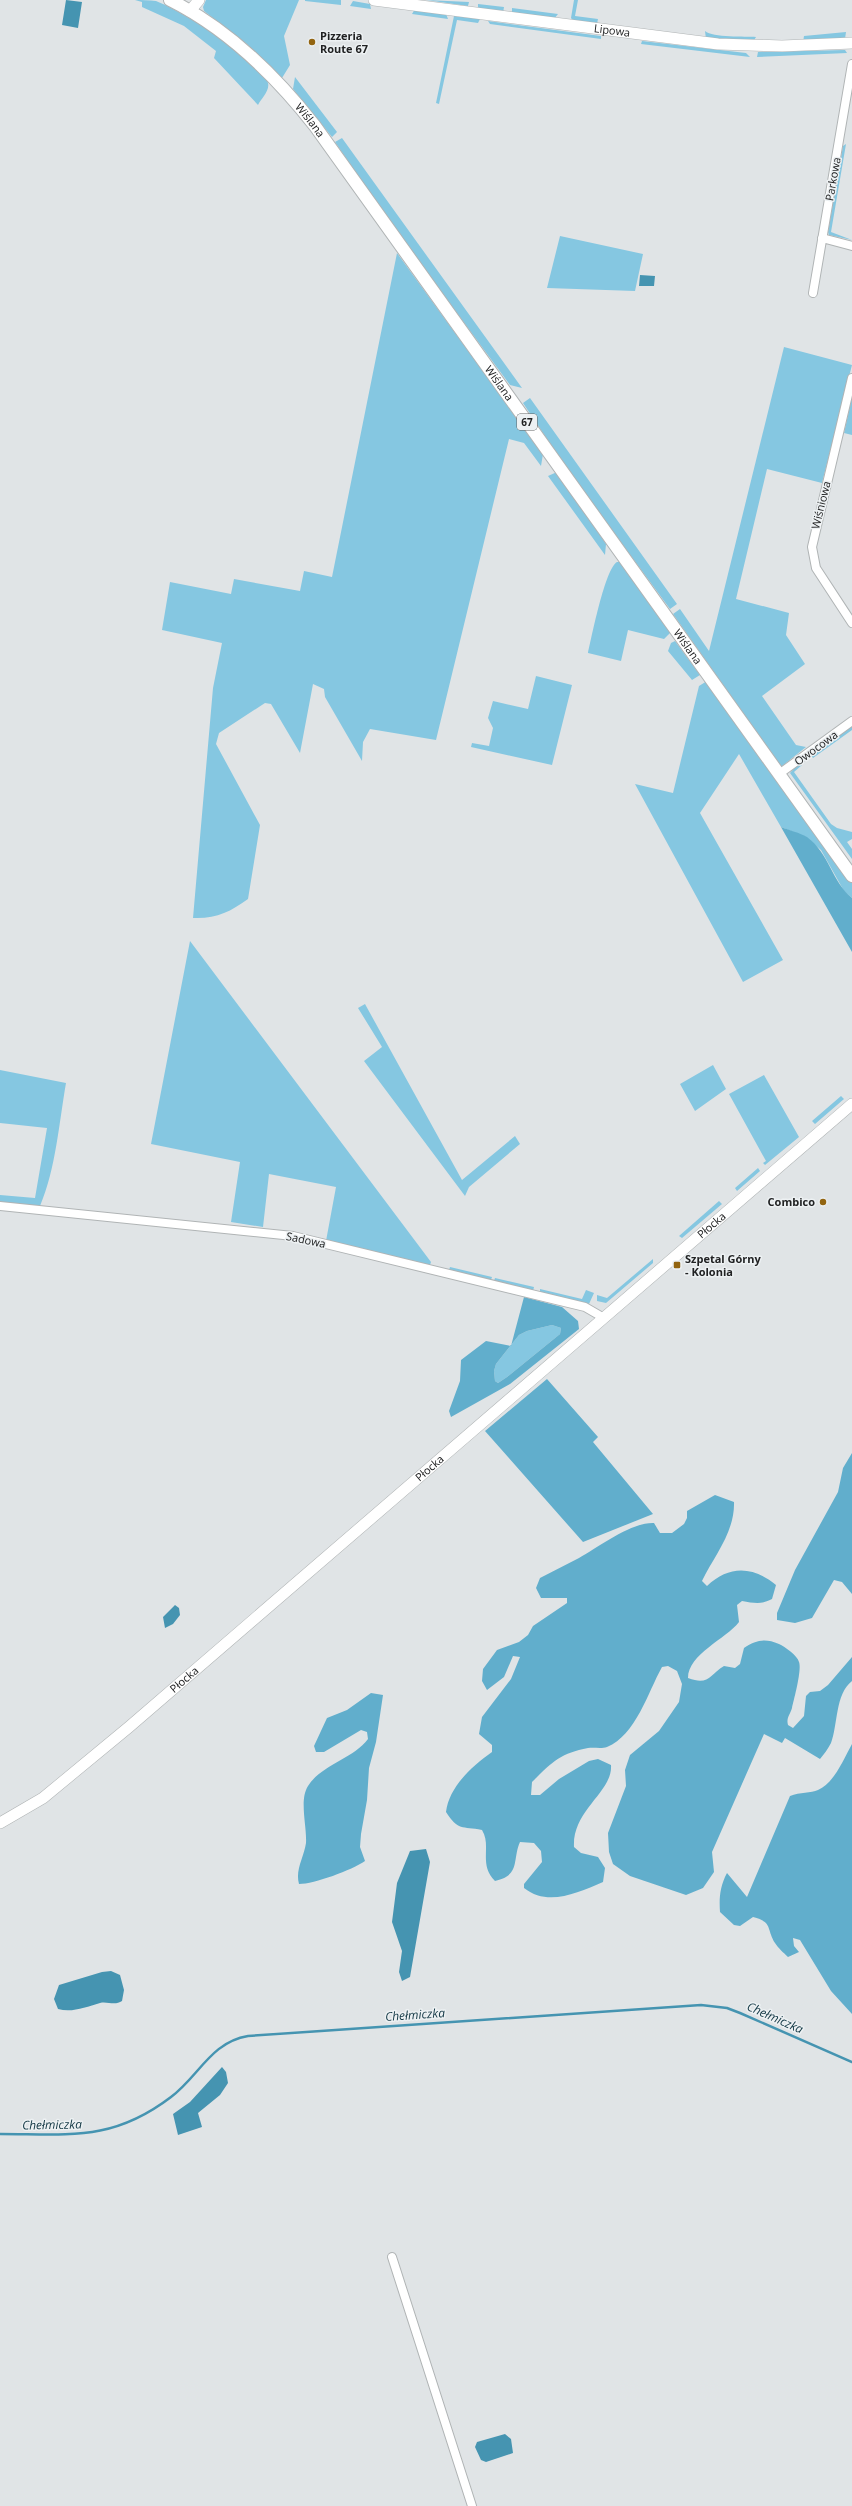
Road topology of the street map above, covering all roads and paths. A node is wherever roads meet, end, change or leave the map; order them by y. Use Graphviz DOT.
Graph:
graph roads {
  1 [pos="170,0"];
  2 [pos="199,0"];
  3 [pos="374,0"];
  4 [pos="190,11"];
  5 [pos="852,43"];
  6 [pos="852,64"];
  7 [pos="822,238"];
  8 [pos="852,246"];
  9 [pos="813,293"];
  10 [pos="852,378"];
  11 [pos="852,623"];
  12 [pos="852,722"];
  13 [pos="779,774"];
  14 [pos="852,876"];
  15 [pos="852,1104"];
  16 [pos="0,1206"];
  17 [pos="604,1318"];
  18 [pos="0,1823"];
  19 [pos="392,2257"];
  20 [pos="472,2506"];
  1 -- 4 [label="main road, Wiślana / 67"];
  2 -- 4 [label="main road"];
  3 -- 5 [label="main road, Lipowa"];
  4 -- 13 [label="main road, Wiślana / 67"];
  6 -- 7 [label="street, Parkowa"];
  7 -- 8 [label="street"];
  7 -- 9 [label="street, Parkowa"];
  10 -- 11 [label="street, Wiśniowa"];
  12 -- 13 [label="street, Owocowa"];
  13 -- 14 [label="main road, Wiślana / 67"];
  15 -- 17 [label="main road, Płocka"];
  16 -- 17 [label="street, Sadowa"];
  17 -- 18 [label="main road, Płocka"];
  19 -- 20 [label="street"];
}
